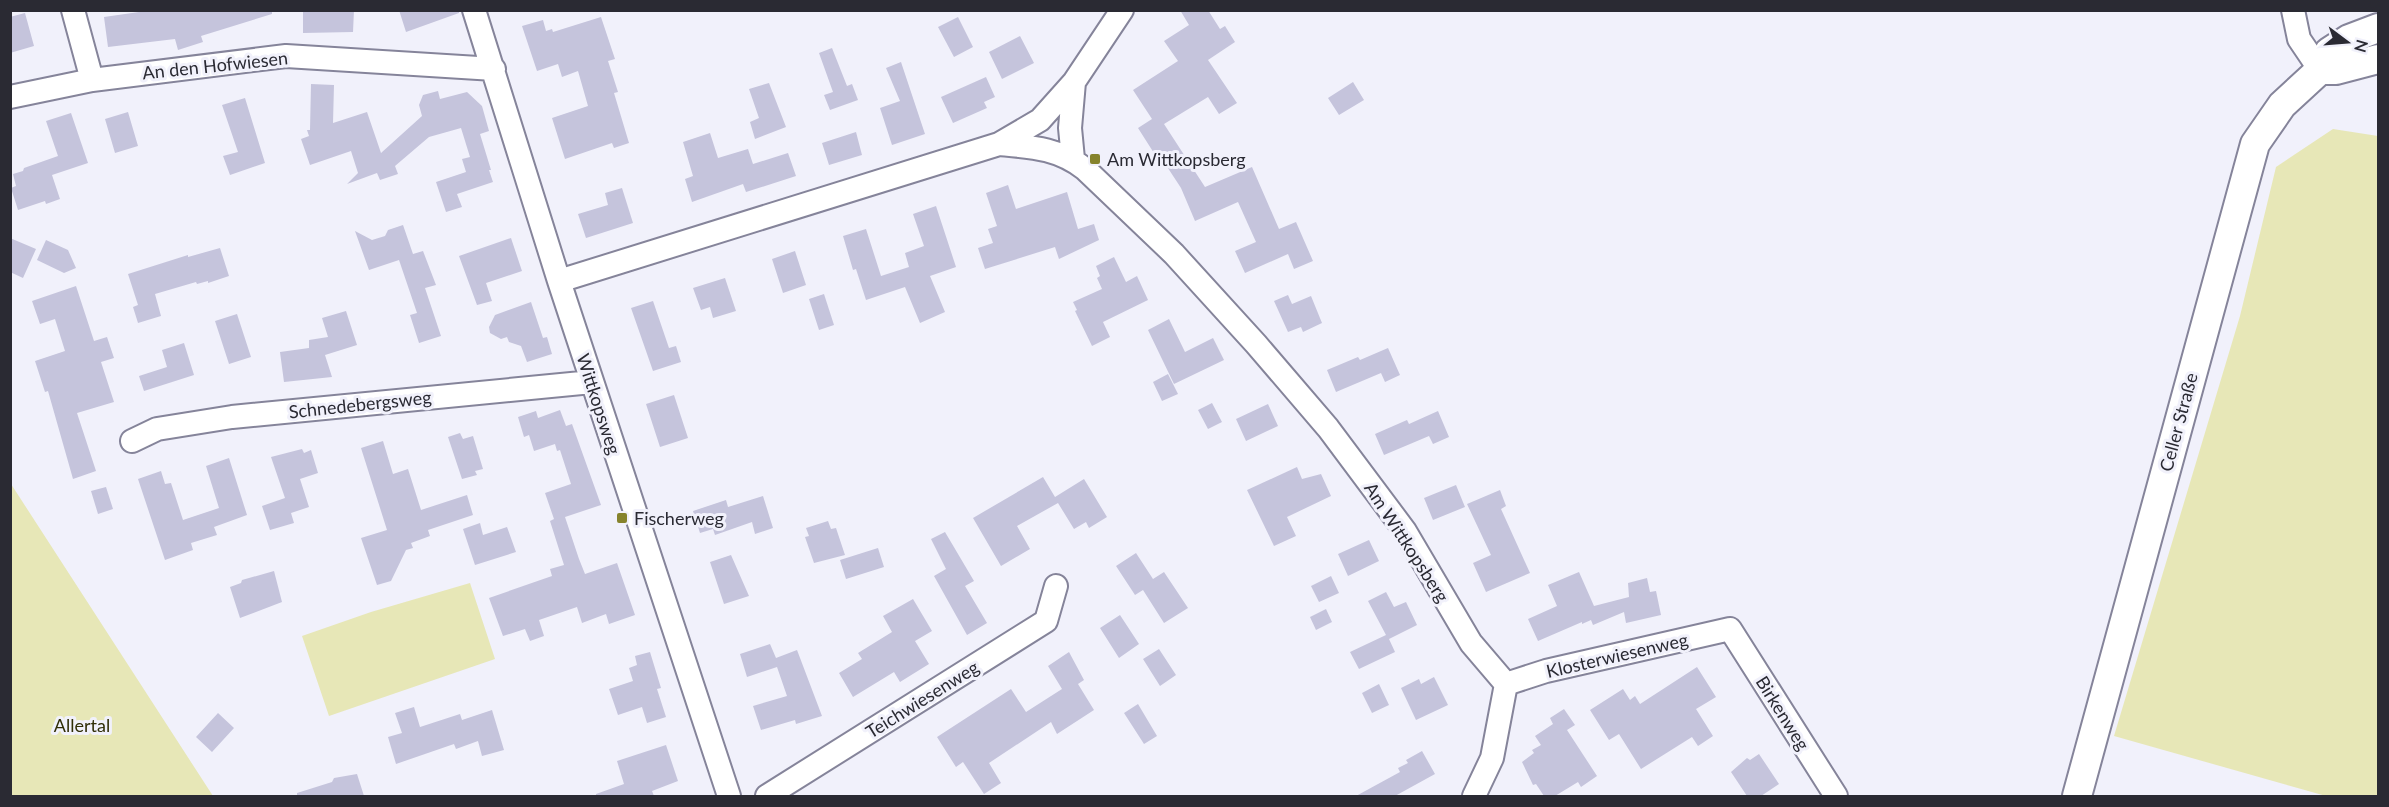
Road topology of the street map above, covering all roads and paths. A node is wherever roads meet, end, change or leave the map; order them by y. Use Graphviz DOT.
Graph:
graph roads {
  1 [pos="72,10"];
  2 [pos="474,10"];
  3 [pos="1122,10"];
  4 [pos="2294,10"];
  5 [pos="2377,26"];
  6 [pos="2379,59"];
  7 [pos="494,69"];
  8 [pos="2320,70"];
  9 [pos="92,80"];
  10 [pos="1074,82"];
  11 [pos="10,97"];
  12 [pos="999,144"];
  13 [pos="1073,159"];
  14 [pos="559,281"];
  15 [pos="592,382"];
  16 [pos="132,441"];
  17 [pos="1056,586"];
  18 [pos="1730,629"];
  19 [pos="1506,684"];
  20 [pos="729,796"];
  21 [pos="766,796"];
  22 [pos="1474,796"];
  23 [pos="1836,796"];
  24 [pos="2077,796"];
  1 -- 9 [label="street"];
  2 -- 7 [label="street, Wittkopsweg"];
  3 -- 10 [label="street"];
  4 -- 8 [label="street"];
  5 -- 8 [label="street, Celler Straße"];
  6 -- 8 [label="street"];
  7 -- 9 [label="street, An den Hofwiesen"];
  7 -- 14 [label="street, Wittkopsweg"];
  8 -- 24 [label="street, Celler Straße"];
  9 -- 11 [label="street, An den Hofwiesen"];
  10 -- 12 [label="street"];
  10 -- 13 [label="street"];
  12 -- 13 [label="street, Am Wittkopsberg"];
  12 -- 14 [label="street, Am Wittkopsberg"];
  13 -- 19 [label="street, Am Wittkopsberg"];
  14 -- 15 [label="street, Wittkopsweg"];
  15 -- 16 [label="street, Schnedebergsweg"];
  15 -- 20 [label="street, Wittkopsweg"];
  17 -- 21 [label="street, Teichwiesenweg"];
  18 -- 19 [label="street, Klosterwiesenweg"];
  18 -- 23 [label="street, Birkenweg"];
  19 -- 22 [label="street"];
}
